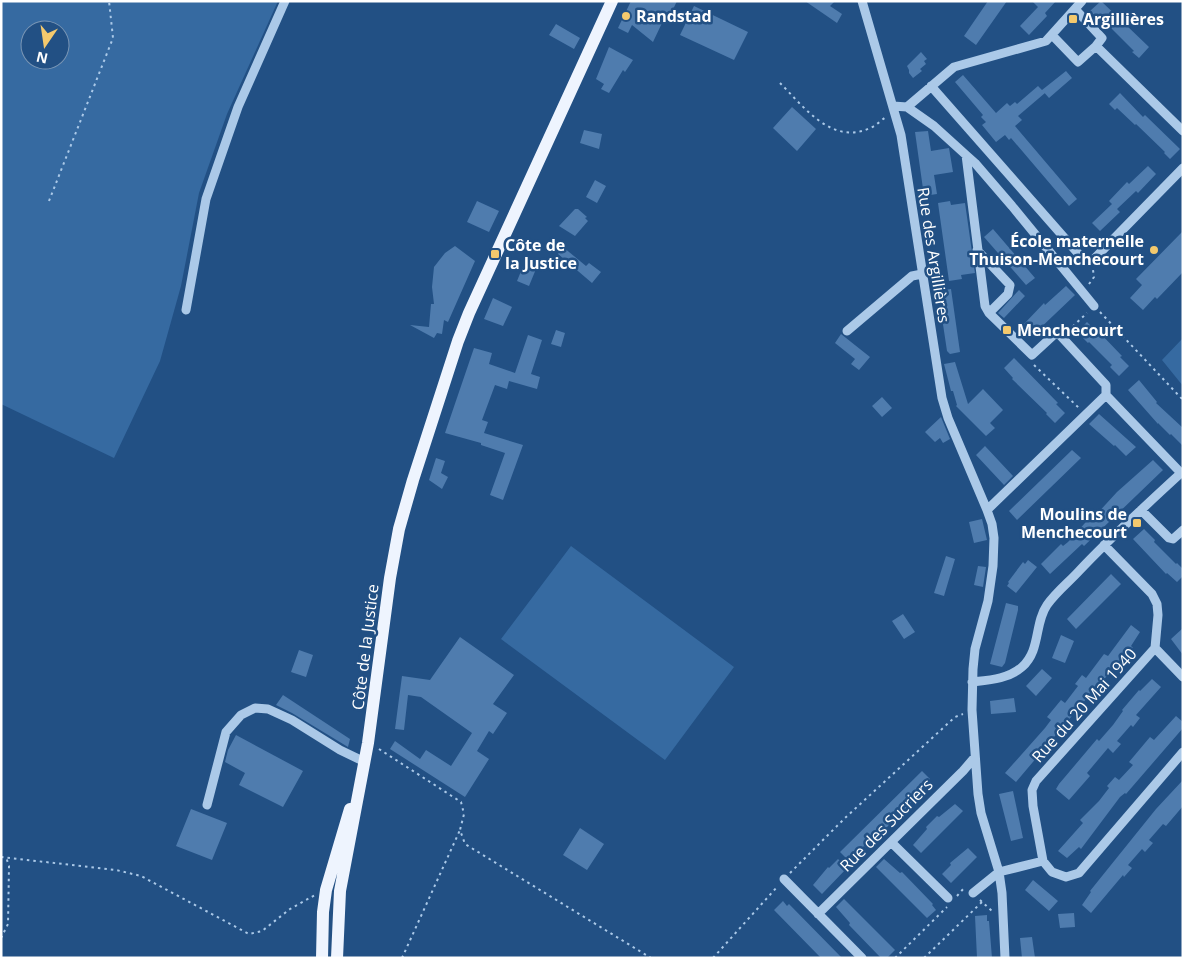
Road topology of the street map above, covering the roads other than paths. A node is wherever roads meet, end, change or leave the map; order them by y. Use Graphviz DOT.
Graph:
graph roads {
  1 [pos="285,1"];
  2 [pos="612,1"];
  3 [pos="862,1"];
  4 [pos="1082,1"];
  5 [pos="1075,9"];
  6 [pos="1052,34"];
  7 [pos="1096,46"];
  8 [pos="931,86"];
  9 [pos="907,108"];
  10 [pos="894,109"];
  11 [pos="1183,131"];
  12 [pos="966,155"];
  13 [pos="1183,168"];
  14 [pos="977,250"];
  15 [pos="922,274"];
  16 [pos="1094,306"];
  17 [pos="186,310"];
  18 [pos="989,313"];
  19 [pos="847,331"];
  20 [pos="1106,395"];
  21 [pos="1182,474"];
  22 [pos="987,510"];
  23 [pos="1141,510"];
  24 [pos="1183,530"];
  25 [pos="1104,545"];
  26 [pos="1155,648"];
  27 [pos="1183,677"];
  28 [pos="972,682"];
  29 [pos="1183,752"];
  30 [pos="975,757"];
  31 [pos="364,766"];
  32 [pos="207,805"];
  33 [pos="891,842"];
  34 [pos="1042,861"];
  35 [pos="999,872"];
  36 [pos="784,879"];
  37 [pos="973,893"];
  38 [pos="952,899"];
  39 [pos="818,914"];
  40 [pos="322,958"];
  41 [pos="337,958"];
  42 [pos="862,958"];
  43 [pos="1005,958"];
  1 -- 17 [label="street"];
  2 -- 31 [label="main road, Côte de la Justice"];
  3 -- 10 [label="street, Rue des Argillières"];
  4 -- 5 [label="street"];
  5 -- 6 [label="street"];
  5 -- 7 [label="street"];
  6 -- 7 [label="street"];
  6 -- 8 [label="street"];
  7 -- 11 [label="street"];
  8 -- 9 [label="street"];
  8 -- 13 [label="street"];
  9 -- 10 [label="street"];
  9 -- 12 [label="street"];
  10 -- 15 [label="street, Rue des Argillières"];
  12 -- 14 [label="street"];
  12 -- 16 [label="street"];
  14 -- 18 [label="street"];
  14 -- 18 [label="street"];
  15 -- 19 [label="street"];
  15 -- 22 [label="street, Rue des Argillières"];
  18 -- 20 [label="street"];
  20 -- 21 [label="street"];
  20 -- 22 [label="street"];
  21 -- 23 [label="street"];
  22 -- 28 [label="street, Rue des Argillières"];
  23 -- 24 [label="street"];
  23 -- 25 [label="street"];
  25 -- 26 [label="street, Rue du 20 Mai 1940"];
  25 -- 28 [label="street"];
  26 -- 27 [label="street"];
  26 -- 34 [label="street, Rue du 20 Mai 1940"];
  28 -- 30 [label="street, Rue des Argillières"];
  29 -- 34 [label="street"];
  30 -- 33 [label="street, Rue des Sucriers"];
  30 -- 35 [label="street, Rue des Argillières"];
  31 -- 32 [label="street"];
  31 -- 40 [label="main road, Côte de la Justice"];
  31 -- 41 [label="main road, Côte de la Justice"];
  33 -- 38 [label="street"];
  33 -- 39 [label="street, Rue des Sucriers"];
  34 -- 35 [label="street"];
  35 -- 37 [label="street"];
  35 -- 43 [label="street, Rue des Argillières"];
  36 -- 39 [label="street"];
  39 -- 42 [label="street"];
}
